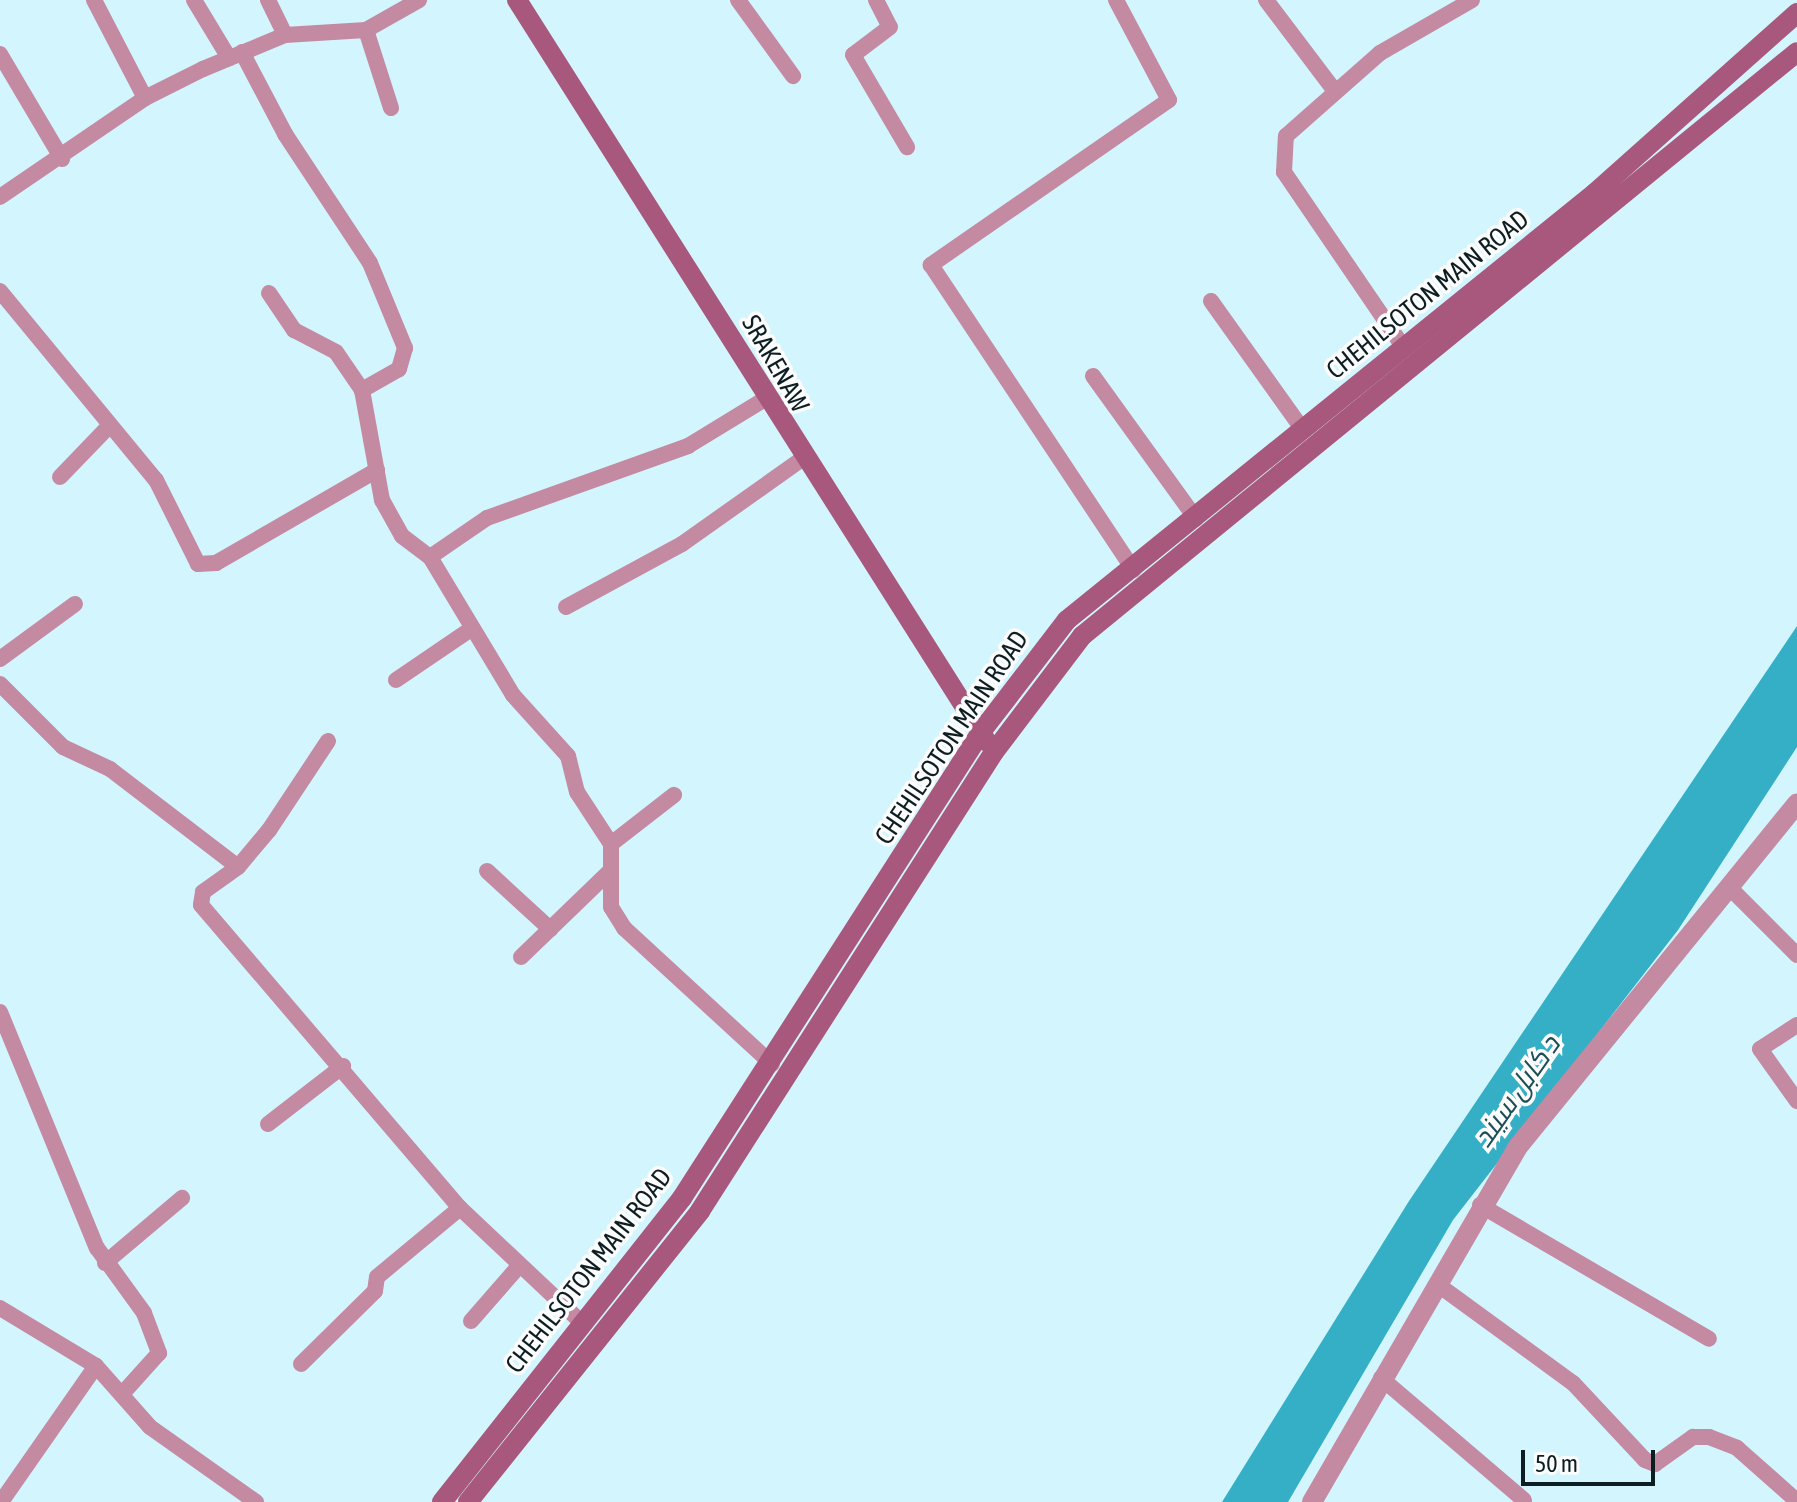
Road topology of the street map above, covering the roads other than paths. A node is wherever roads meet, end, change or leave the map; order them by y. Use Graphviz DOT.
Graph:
graph roads {
  1 [pos="94,0"];
  2 [pos="194,0"];
  3 [pos="268,0"];
  4 [pos="419,0"];
  5 [pos="517,0"];
  6 [pos="738,0"];
  7 [pos="876,0"];
  8 [pos="1116,0"];
  9 [pos="1266,0"];
  10 [pos="1472,0"];
  11 [pos="1444,5"];
  12 [pos="1797,13"];
  13 [pos="366,30"];
  14 [pos="285,35"];
  15 [pos="1797,52"];
  16 [pos="0,54"];
  17 [pos="236,55"];
  18 [pos="793,76"];
  19 [pos="1334,90"];
  20 [pos="1702,96"];
  21 [pos="145,98"];
  22 [pos="391,108"];
  23 [pos="1719,118"];
  24 [pos="907,147"];
  25 [pos="62,159"];
  26 [pos="0,197"];
  27 [pos="0,291"];
  28 [pos="269,293"];
  29 [pos="1211,301"];
  30 [pos="1404,348"];
  31 [pos="1093,376"];
  32 [pos="362,390"];
  33 [pos="765,399"];
  34 [pos="109,426"];
  35 [pos="1303,430"];
  36 [pos="802,459"];
  37 [pos="377,470"];
  38 [pos="60,477"];
  39 [pos="1196,519"];
  40 [pos="430,557"];
  41 [pos="1134,570"];
  42 [pos="75,604"];
  43 [pos="566,607"];
  44 [pos="471,629"];
  45 [pos="0,659"];
  46 [pos="396,680"];
  47 [pos="0,684"];
  48 [pos="981,732"];
  49 [pos="328,741"];
  50 [pos="994,752"];
  51 [pos="674,795"];
  52 [pos="1797,803"];
  53 [pos="611,844"];
  54 [pos="238,867"];
  55 [pos="487,871"];
  56 [pos="609,872"];
  57 [pos="1732,890"];
  58 [pos="550,929"];
  59 [pos="1797,955"];
  60 [pos="521,957"];
  61 [pos="0,1012"];
  62 [pos="1797,1025"];
  63 [pos="772,1064"];
  64 [pos="343,1066"];
  65 [pos="1797,1101"];
  66 [pos="268,1124"];
  67 [pos="182,1198"];
  68 [pos="1480,1205"];
  69 [pos="460,1208"];
  70 [pos="105,1263"];
  71 [pos="519,1266"];
  72 [pos="1437,1284"];
  73 [pos="0,1308"];
  74 [pos="471,1321"];
  75 [pos="583,1324"];
  76 [pos="1709,1339"];
  77 [pos="301,1364"];
  78 [pos="96,1366"];
  79 [pos="1381,1378"];
  80 [pos="124,1392"];
  81 [pos="1524,1500"];
  82 [pos="1797,1501"];
  83 [pos="1,1502"];
  84 [pos="256,1502"];
  85 [pos="442,1502"];
  86 [pos="468,1502"];
  87 [pos="1312,1502"];
  1 -- 21 [label="street"];
  2 -- 17 [label="street"];
  3 -- 14 [label="street"];
  4 -- 13 [label="street"];
  5 -- 33 [label="main road, SRAKENAW"];
  6 -- 18 [label="street"];
  7 -- 24 [label="street"];
  8 -- 41 [label="street"];
  9 -- 19 [label="street"];
  10 -- 11 [label="street"];
  11 -- 19 [label="street"];
  12 -- 20 [label="main road, CHEHILSOTON MAIN ROAD"];
  13 -- 14 [label="street"];
  13 -- 22 [label="street"];
  14 -- 17 [label="street"];
  15 -- 23 [label="main road, CHEHILSOTON MAIN ROAD"];
  16 -- 25 [label="street"];
  17 -- 21 [label="street"];
  17 -- 32 [label="street"];
  19 -- 30 [label="street"];
  20 -- 23 [label="main road"];
  20 -- 30 [label="main road, CHEHILSOTON MAIN ROAD"];
  21 -- 25 [label="street"];
  23 -- 50 [label="main road, CHEHILSOTON MAIN ROAD"];
  25 -- 26 [label="street"];
  27 -- 34 [label="street"];
  28 -- 32 [label="street"];
  29 -- 35 [label="street"];
  30 -- 35 [label="main road, CHEHILSOTON MAIN ROAD"];
  31 -- 39 [label="street"];
  32 -- 37 [label="street"];
  33 -- 36 [label="main road, SRAKENAW"];
  33 -- 40 [label="street"];
  34 -- 37 [label="street"];
  34 -- 38 [label="street"];
  35 -- 39 [label="main road, CHEHILSOTON MAIN ROAD"];
  36 -- 43 [label="street"];
  36 -- 48 [label="main road, SRAKENAW"];
  37 -- 40 [label="street"];
  39 -- 41 [label="main road, CHEHILSOTON MAIN ROAD"];
  40 -- 44 [label="street"];
  41 -- 48 [label="main road, CHEHILSOTON MAIN ROAD"];
  42 -- 45 [label="street"];
  44 -- 46 [label="street"];
  44 -- 53 [label="street"];
  47 -- 54 [label="street"];
  48 -- 50 [label="main road, SRAKENAW"];
  48 -- 63 [label="main road, CHEHILSOTON MAIN ROAD"];
  49 -- 54 [label="street"];
  50 -- 86 [label="main road, CHEHILSOTON MAIN ROAD"];
  51 -- 53 [label="street"];
  52 -- 57 [label="street"];
  53 -- 56 [label="street"];
  54 -- 64 [label="street"];
  55 -- 58 [label="street"];
  56 -- 58 [label="street"];
  56 -- 63 [label="street"];
  57 -- 59 [label="street"];
  57 -- 68 [label="street"];
  58 -- 60 [label="street"];
  61 -- 70 [label="street"];
  62 -- 65 [label="street"];
  63 -- 75 [label="main road, CHEHILSOTON MAIN ROAD"];
  64 -- 66 [label="street"];
  64 -- 69 [label="street"];
  67 -- 70 [label="street"];
  68 -- 72 [label="street"];
  68 -- 76 [label="street"];
  69 -- 71 [label="street"];
  69 -- 77 [label="street"];
  70 -- 80 [label="street"];
  71 -- 74 [label="street"];
  71 -- 75 [label="street"];
  72 -- 79 [label="street"];
  72 -- 82 [label="street"];
  73 -- 78 [label="street"];
  75 -- 85 [label="main road, CHEHILSOTON MAIN ROAD"];
  78 -- 80 [label="street"];
  78 -- 83 [label="street"];
  79 -- 81 [label="street"];
  79 -- 87 [label="street"];
  80 -- 84 [label="street"];
}
